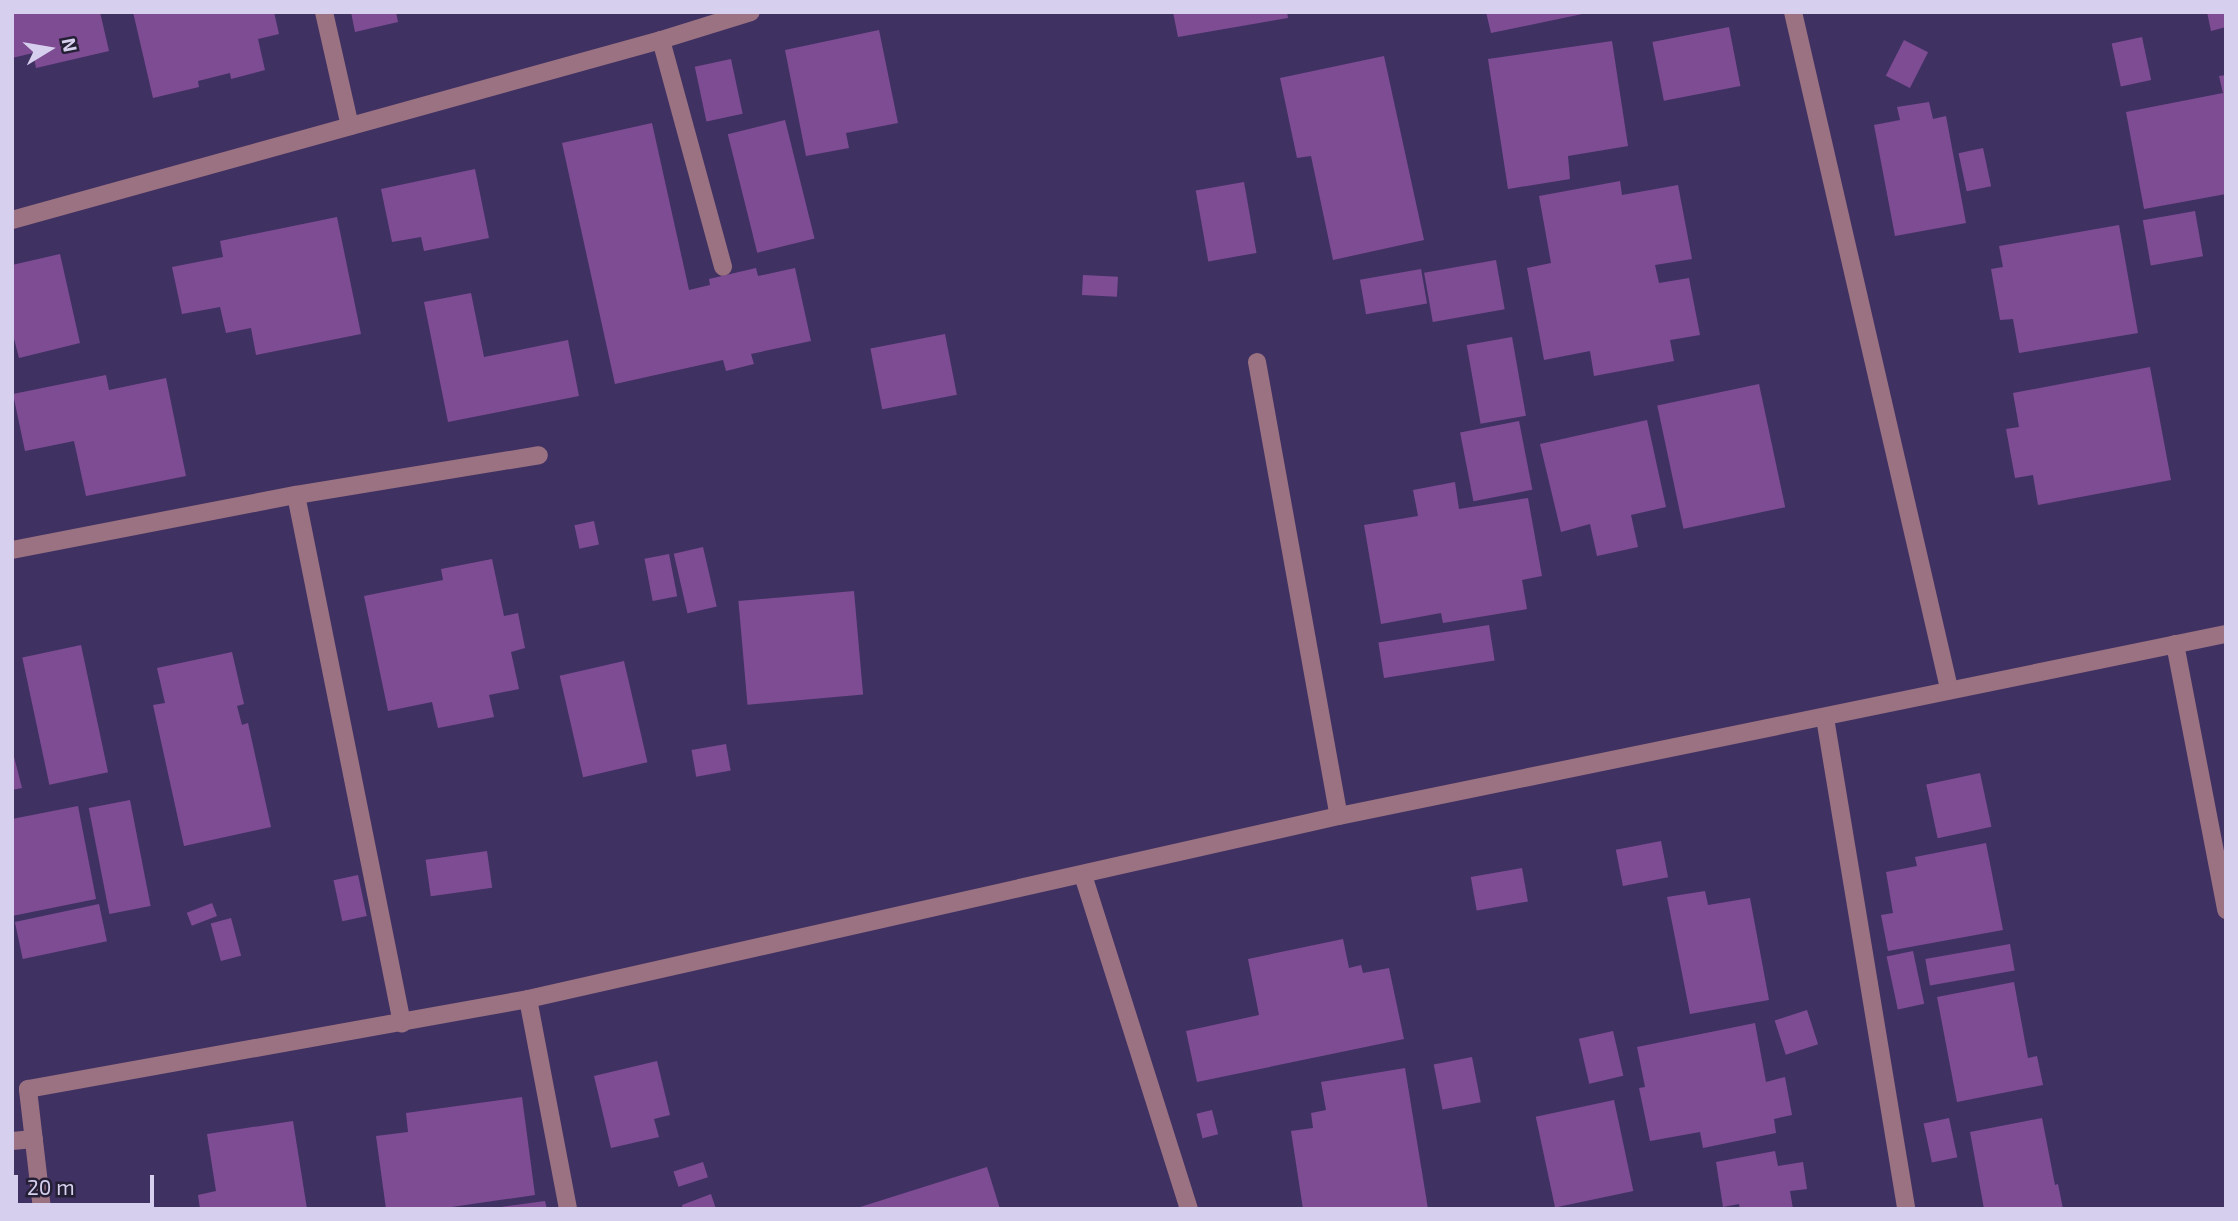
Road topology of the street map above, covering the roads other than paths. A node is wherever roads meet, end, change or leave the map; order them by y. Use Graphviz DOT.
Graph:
graph roads {
  1 [pos="324,12"];
  2 [pos="751,12"];
  3 [pos="1798,13"];
  4 [pos="661,40"];
  5 [pos="350,126"];
  6 [pos="12,220"];
  7 [pos="723,267"];
  8 [pos="1256,362"];
  9 [pos="539,455"];
  10 [pos="296,495"];
  11 [pos="12,550"];
  12 [pos="2226,634"];
  13 [pos="2175,644"];
  14 [pos="1949,688"];
  15 [pos="1825,718"];
  16 [pos="1339,816"];
  17 [pos="1083,875"];
  18 [pos="2226,910"];
  19 [pos="528,999"];
  20 [pos="402,1023"];
  21 [pos="34,1139"];
  22 [pos="12,1141"];
  23 [pos="42,1209"];
  24 [pos="568,1209"];
  25 [pos="1189,1209"];
  26 [pos="1906,1209"];
  1 -- 5 [label="street"];
  2 -- 4 [label="street"];
  3 -- 14 [label="street"];
  4 -- 5 [label="street"];
  4 -- 7 [label="street"];
  5 -- 6 [label="street"];
  8 -- 16 [label="street"];
  9 -- 10 [label="street"];
  10 -- 11 [label="street"];
  10 -- 20 [label="street"];
  12 -- 13 [label="street"];
  13 -- 14 [label="street"];
  13 -- 18 [label="street"];
  14 -- 15 [label="street"];
  15 -- 16 [label="street"];
  15 -- 26 [label="street"];
  16 -- 17 [label="street"];
  17 -- 19 [label="street"];
  17 -- 25 [label="street"];
  19 -- 20 [label="street"];
  19 -- 24 [label="street"];
  20 -- 21 [label="street"];
  21 -- 22 [label="street"];
  21 -- 23 [label="street"];
}
